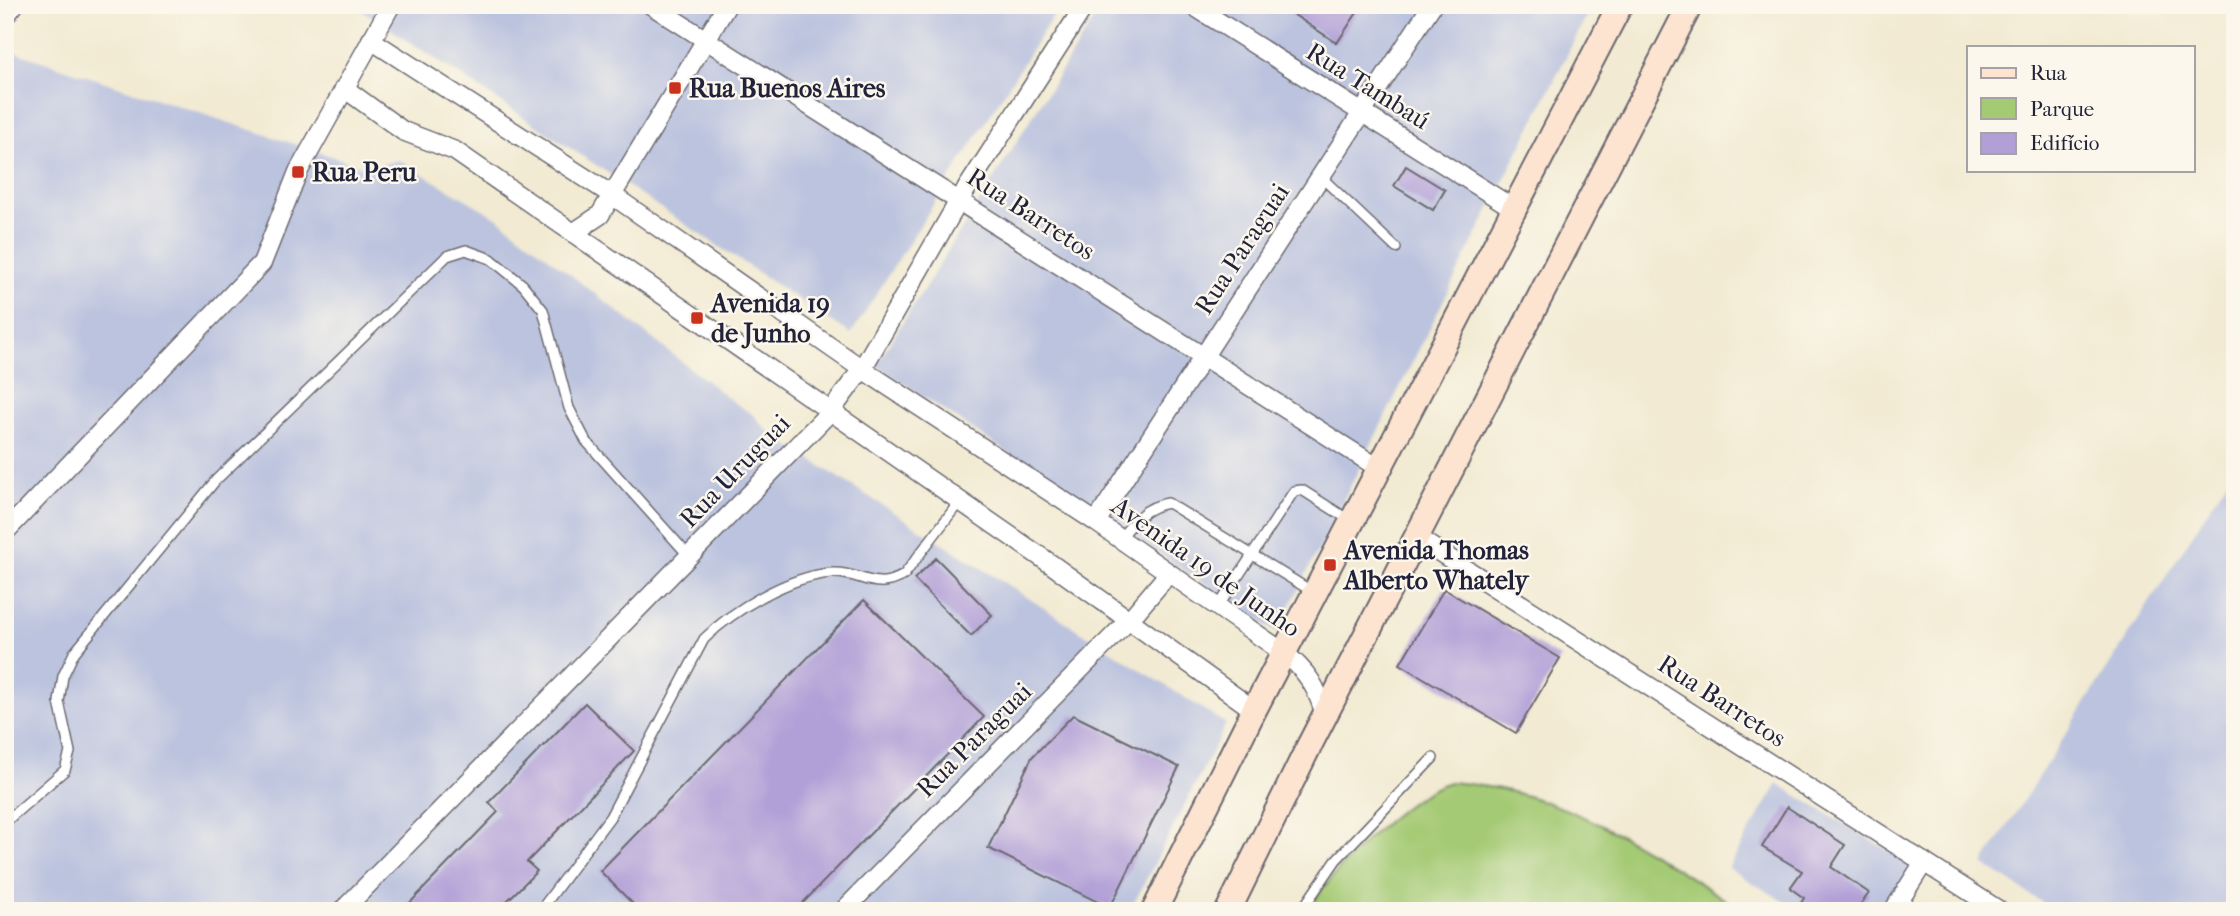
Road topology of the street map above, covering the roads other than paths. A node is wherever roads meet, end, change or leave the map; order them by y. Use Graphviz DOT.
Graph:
graph roads {
  1 [pos="14,5"];
  2 [pos="391,5"];
  3 [pos="651,5"];
  4 [pos="727,5"];
  5 [pos="1085,5"];
  6 [pos="1192,5"];
  7 [pos="1432,5"];
  8 [pos="1620,5"];
  9 [pos="1690,5"];
  10 [pos="5,16"];
  11 [pos="704,39"];
  12 [pos="370,40"];
  13 [pos="344,88"];
  14 [pos="1361,114"];
  15 [pos="1320,176"];
  16 [pos="611,195"];
  17 [pos="960,199"];
  18 [pos="1516,210"];
  19 [pos="573,233"];
  20 [pos="1396,248"];
  21 [pos="1203,357"];
  22 [pos="862,369"];
  23 [pos="831,411"];
  24 [pos="1380,469"];
  25 [pos="960,501"];
  26 [pos="1096,522"];
  27 [pos="1353,522"];
  28 [pos="5,532"];
  29 [pos="1416,537"];
  30 [pos="1120,539"];
  31 [pos="689,556"];
  32 [pos="1254,556"];
  33 [pos="1169,573"];
  34 [pos="1315,594"];
  35 [pos="1218,607"];
  36 [pos="1130,619"];
  37 [pos="1284,653"];
  38 [pos="1254,710"];
  39 [pos="1325,715"];
  40 [pos="1433,758"];
  41 [pos="5,822"];
  42 [pos="1924,862"];
  43 [pos="342,911"];
  44 [pos="540,911"];
  45 [pos="843,911"];
  46 [pos="1154,911"];
  47 [pos="1228,911"];
  48 [pos="1301,911"];
  49 [pos="1893,911"];
  50 [pos="2000,911"];
  1 -- 10 [label="street"];
  2 -- 12 [label="street"];
  3 -- 11 [label="street, Rua Barretos"];
  4 -- 11 [label="street"];
  5 -- 17 [label="street, Rua Uruguai"];
  6 -- 14 [label="street, Rua Tambaú"];
  7 -- 14 [label="street, Rua Paraguai"];
  8 -- 18 [label="main road"];
  9 -- 29 [label="main road"];
  11 -- 16 [label="street"];
  11 -- 17 [label="street, Rua Barretos"];
  12 -- 13 [label="street"];
  12 -- 16 [label="street, Avenida 19 de Junho"];
  13 -- 19 [label="street"];
  13 -- 28 [label="street"];
  14 -- 15 [label="street, Rua Paraguai"];
  14 -- 18 [label="street, Rua Tambaú"];
  15 -- 20 [label="lane"];
  15 -- 21 [label="street, Rua Paraguai"];
  16 -- 19 [label="street"];
  16 -- 22 [label="street, Avenida 19 de Junho"];
  17 -- 21 [label="street, Rua Barretos"];
  17 -- 22 [label="street, Rua Uruguai"];
  18 -- 24 [label="main road"];
  19 -- 23 [label="street"];
  21 -- 24 [label="street, Rua Barretos"];
  21 -- 26 [label="street, Rua Paraguai"];
  22 -- 23 [label="street, Rua Uruguai"];
  22 -- 26 [label="street, Avenida 19 de Junho"];
  23 -- 25 [label="street"];
  23 -- 31 [label="street, Rua Uruguai"];
  24 -- 27 [label="main road"];
  25 -- 36 [label="street"];
  25 -- 44 [label="lane"];
  26 -- 30 [label="street, Avenida 19 de Junho"];
  27 -- 32 [label="lane"];
  27 -- 34 [label="main road"];
  29 -- 39 [label="main road"];
  29 -- 42 [label="street, Rua Barretos"];
  30 -- 32 [label="lane"];
  30 -- 33 [label="street, Avenida 19 de Junho"];
  31 -- 41 [label="lane"];
  31 -- 43 [label="street, Rua Uruguai"];
  32 -- 34 [label="lane"];
  32 -- 35 [label="lane"];
  33 -- 35 [label="street, Avenida 19 de Junho"];
  33 -- 36 [label="street, Rua Paraguai"];
  34 -- 37 [label="main road"];
  35 -- 37 [label="street, Avenida 19 de Junho"];
  36 -- 38 [label="street"];
  36 -- 45 [label="street, Rua Paraguai"];
  37 -- 38 [label="main road"];
  37 -- 39 [label="street, Avenida 19 de Junho"];
  38 -- 46 [label="main road"];
  39 -- 47 [label="main road"];
  40 -- 48 [label="lane"];
  42 -- 49 [label="street"];
  42 -- 50 [label="street, Rua Barretos"];
}
